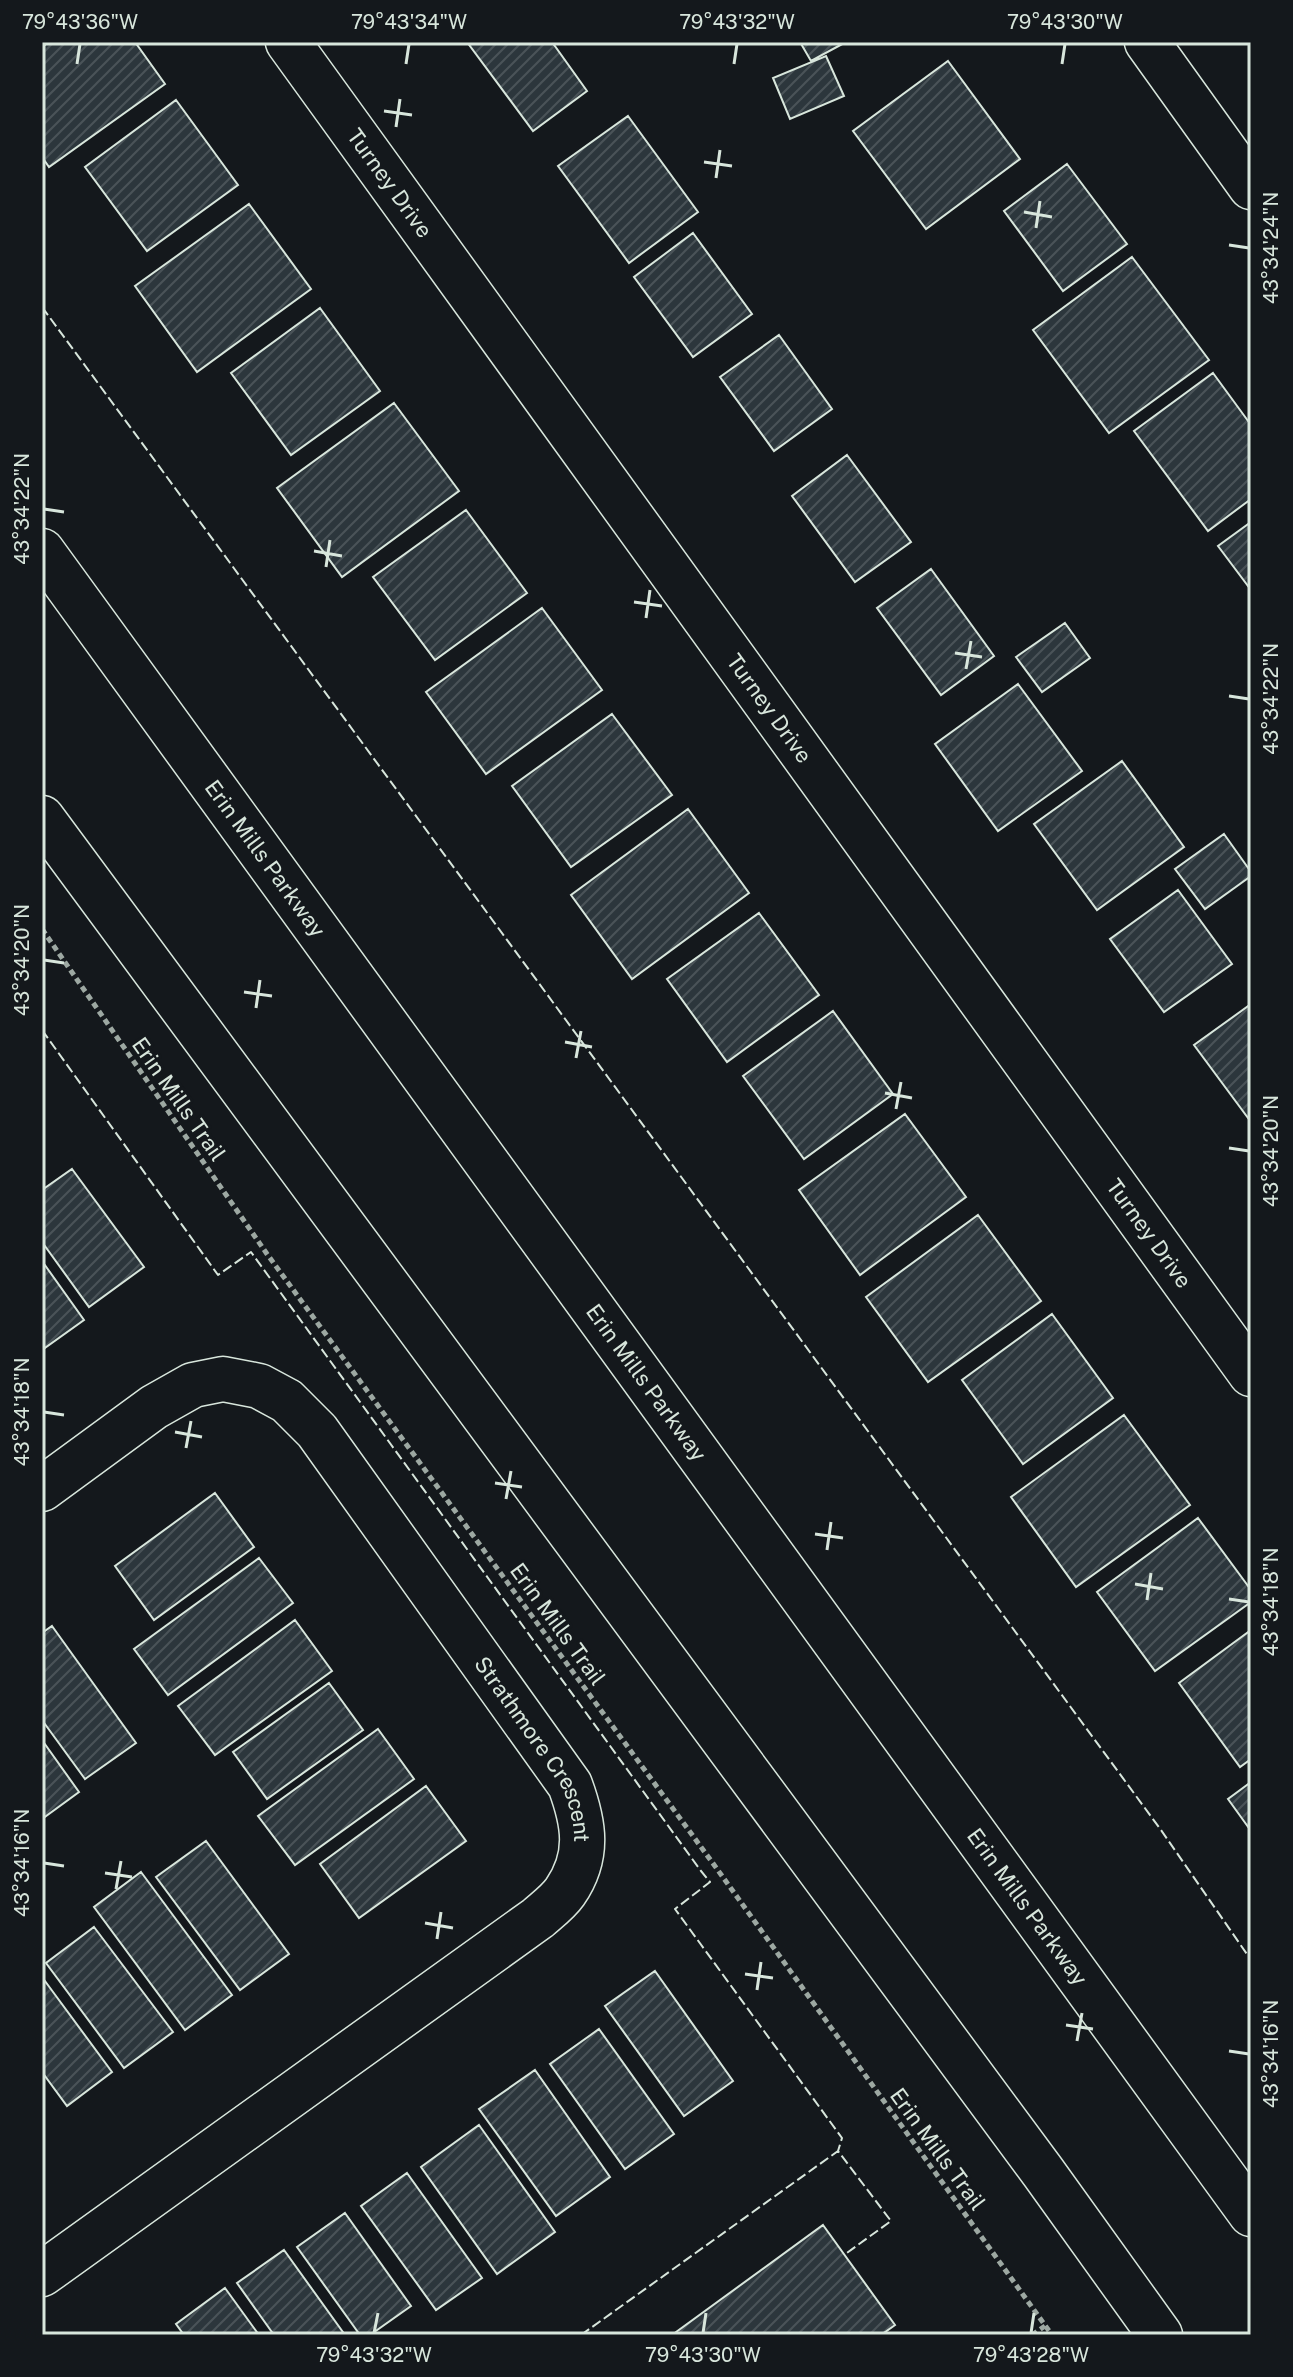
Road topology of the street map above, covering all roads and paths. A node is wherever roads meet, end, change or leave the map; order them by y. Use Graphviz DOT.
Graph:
graph roads {
  1 [pos="288,42"];
  2 [pos="1147,42"];
  3 [pos="1251,187"];
  4 [pos="42,551"];
  5 [pos="42,818"];
  6 [pos="42,929"];
  7 [pos="1251,1374"];
  8 [pos="42,1489"];
  9 [pos="1251,2214"];
  10 [pos="42,2274"];
  11 [pos="1045,2326"];
  12 [pos="1032,2335"];
  13 [pos="1052,2335"];
  14 [pos="1160,2335"];
  1 -- 7 [label="main road, Turney Drive"];
  2 -- 3 [label="main road"];
  4 -- 9 [label="main road, Erin Mills Parkway"];
  5 -- 14 [label="main road"];
  6 -- 11 [label="path, Erin Mills Trail"];
  8 -- 10 [label="main road, Strathmore Crescent"];
  11 -- 12 [label="path"];
  11 -- 13 [label="path, Erin Mills Trail"];
}
